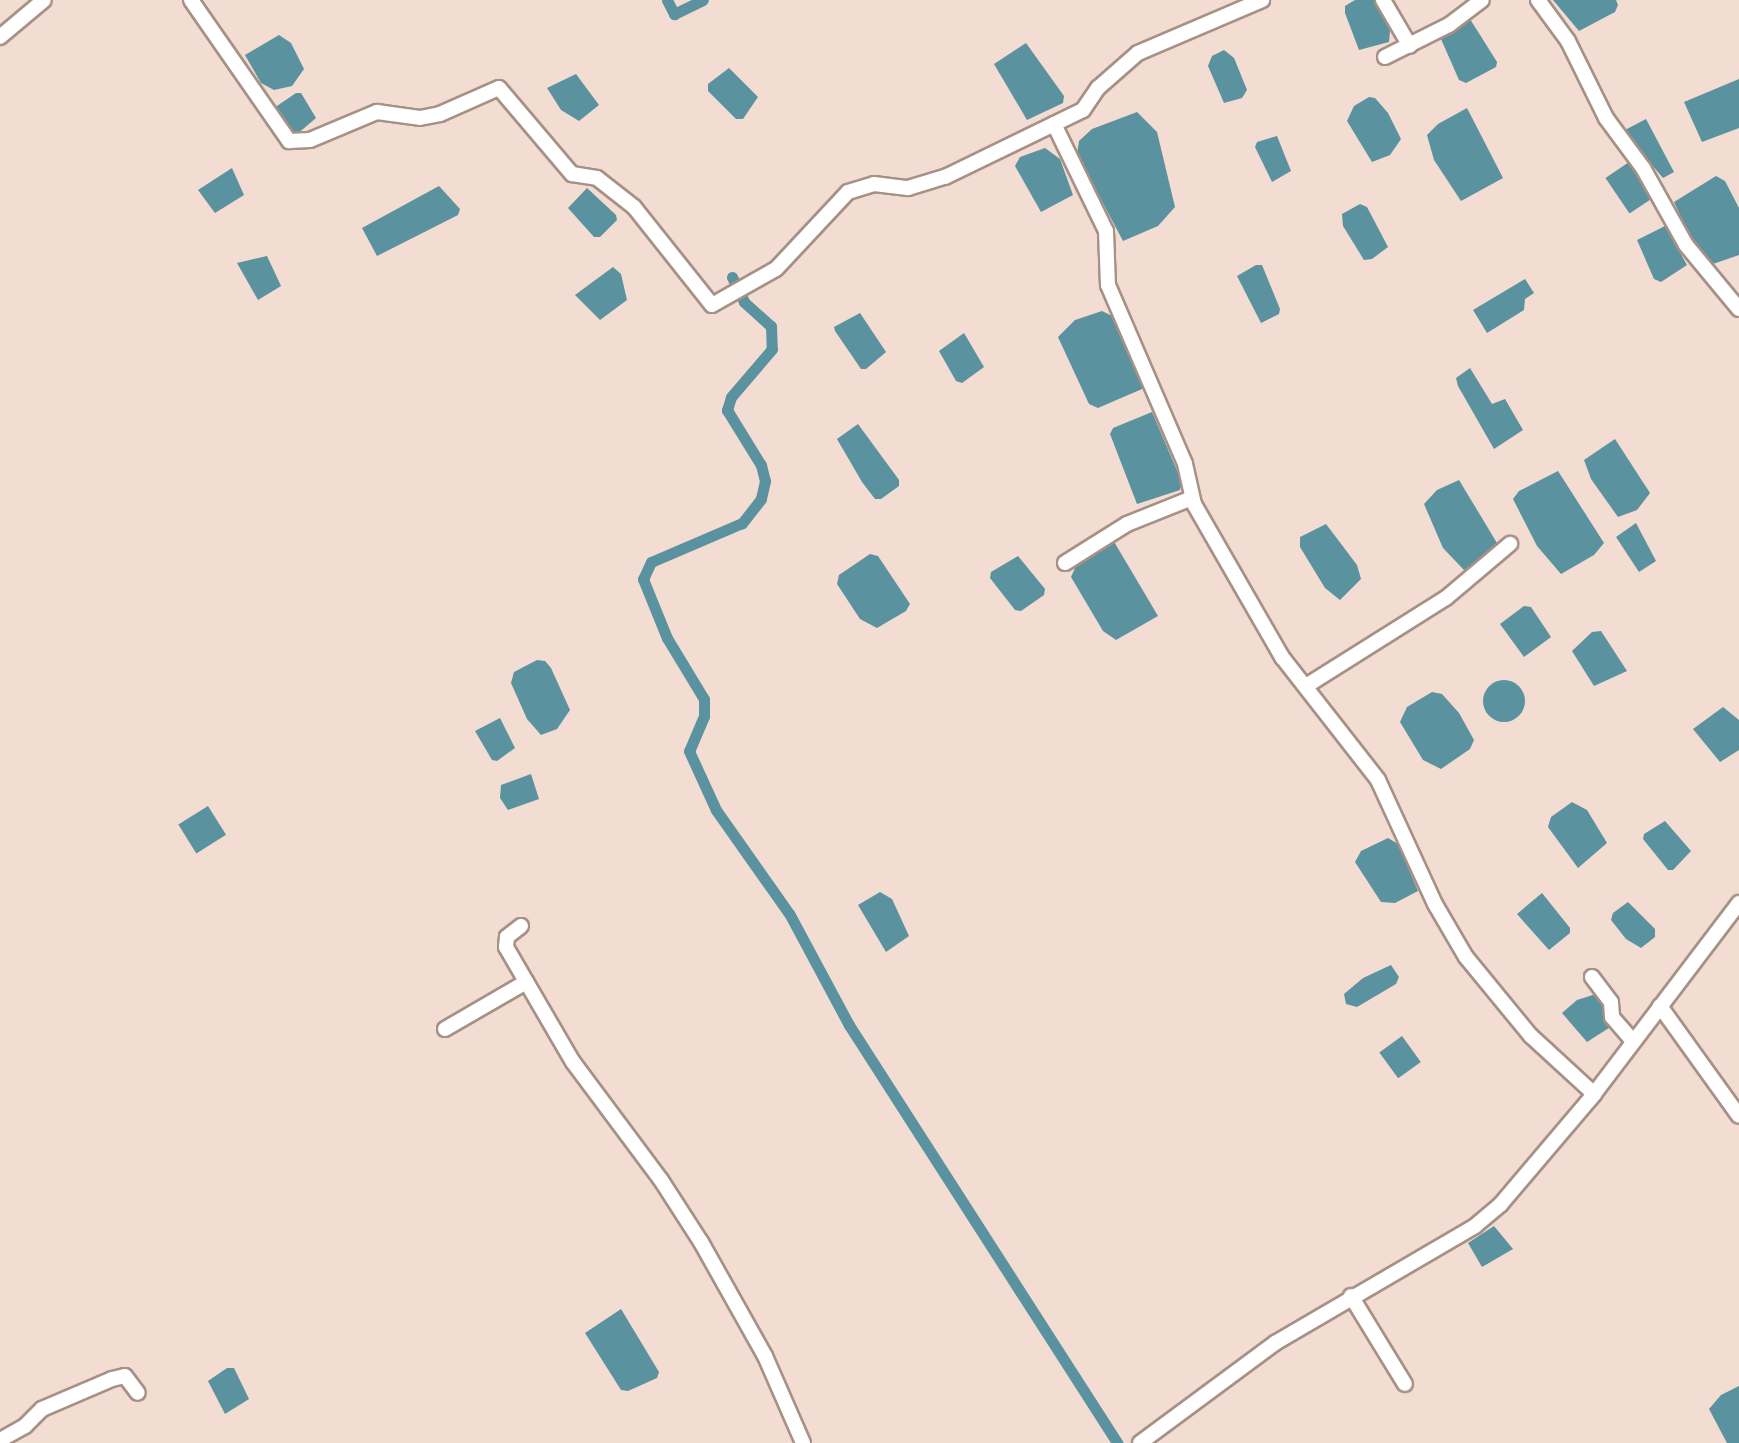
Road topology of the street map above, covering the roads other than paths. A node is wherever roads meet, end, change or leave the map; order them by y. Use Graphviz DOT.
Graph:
graph roads {
  1 [pos="44,0"];
  2 [pos="190,0"];
  3 [pos="1262,0"];
  4 [pos="1383,0"];
  5 [pos="1482,0"];
  6 [pos="1538,0"];
  7 [pos="0,36"];
  8 [pos="1410,46"];
  9 [pos="1385,57"];
  10 [pos="1054,124"];
  11 [pos="1739,309"];
  12 [pos="1192,498"];
  13 [pos="1510,544"];
  14 [pos="1065,563"];
  15 [pos="1306,686"];
  16 [pos="1739,903"];
  17 [pos="521,926"];
  18 [pos="1592,977"];
  19 [pos="526,982"];
  20 [pos="1660,1006"];
  21 [pos="445,1029"];
  22 [pos="1634,1041"];
  23 [pos="1594,1094"];
  24 [pos="1739,1116"];
  25 [pos="1351,1296"];
  26 [pos="1404,1384"];
  27 [pos="138,1393"];
  28 [pos="0,1440"];
  29 [pos="803,1443"];
  30 [pos="1140,1443"];
  1 -- 7 [label="street"];
  2 -- 10 [label="street"];
  3 -- 10 [label="street"];
  4 -- 8 [label="street"];
  5 -- 8 [label="street"];
  6 -- 11 [label="street"];
  8 -- 9 [label="street"];
  10 -- 12 [label="street"];
  12 -- 14 [label="street"];
  12 -- 15 [label="street"];
  13 -- 15 [label="street"];
  15 -- 23 [label="street"];
  16 -- 20 [label="street"];
  17 -- 19 [label="street"];
  18 -- 22 [label="street"];
  19 -- 21 [label="street"];
  19 -- 29 [label="street"];
  20 -- 22 [label="street"];
  20 -- 24 [label="street"];
  22 -- 23 [label="street"];
  23 -- 25 [label="street"];
  25 -- 26 [label="street"];
  25 -- 30 [label="street"];
  27 -- 28 [label="street"];
}
